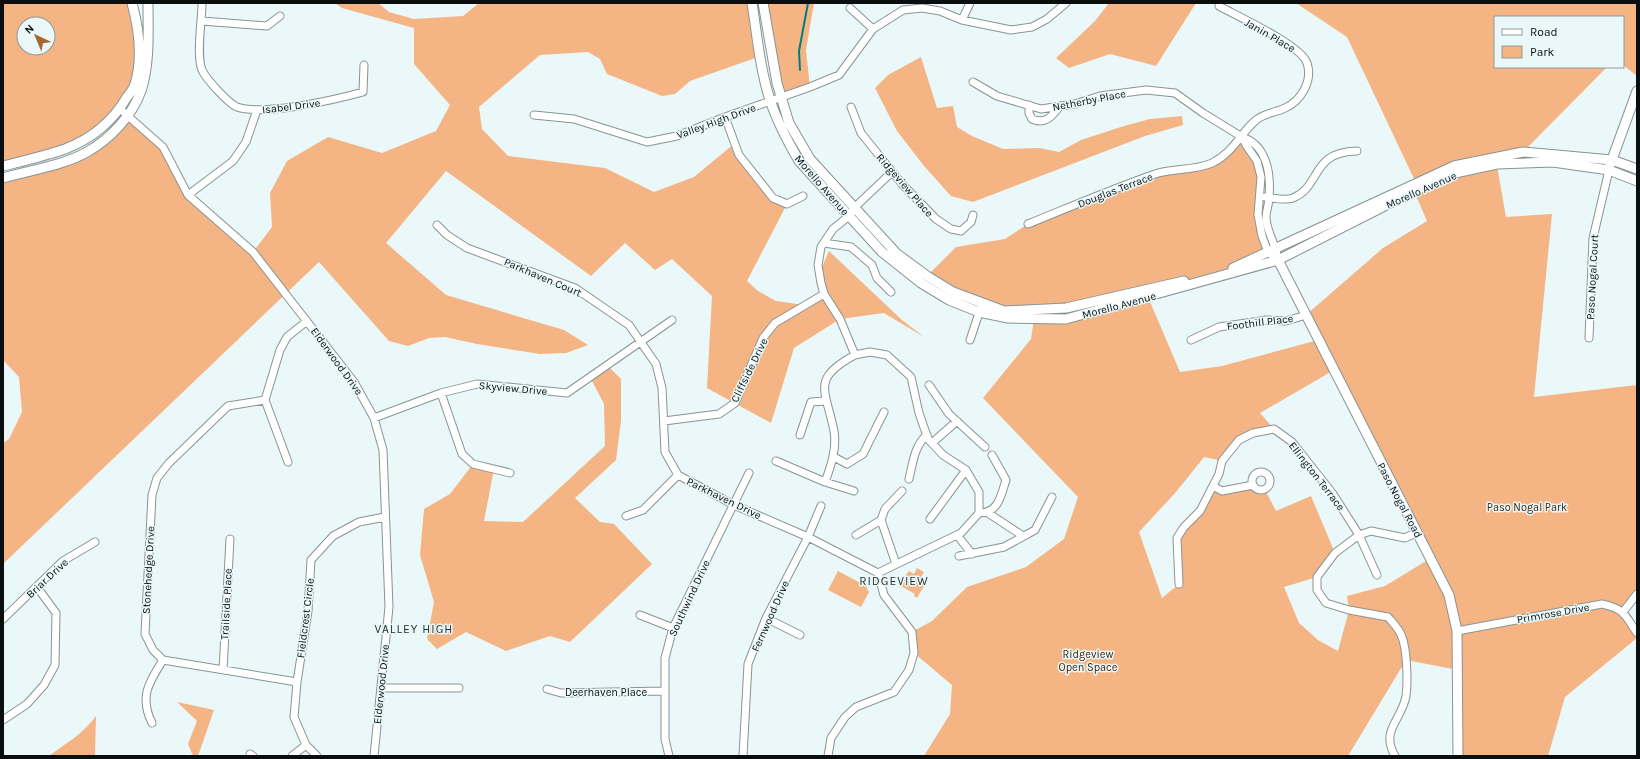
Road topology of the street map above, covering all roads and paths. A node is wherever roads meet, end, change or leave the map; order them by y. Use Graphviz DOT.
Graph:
graph roads {
  1 [pos="132,3"];
  2 [pos="148,3"];
  3 [pos="202,3"];
  4 [pos="752,3"];
  5 [pos="763,3"];
  6 [pos="970,3"];
  7 [pos="1066,3"];
  8 [pos="902,6"];
  9 [pos="1219,6"];
  10 [pos="850,8"];
  11 [pos="280,16"];
  12 [pos="962,20"];
  13 [pos="202,21"];
  14 [pos="873,28"];
  15 [pos="364,65"];
  16 [pos="973,82"];
  17 [pos="1637,91"];
  18 [pos="781,97"];
  19 [pos="770,101"];
  20 [pos="1029,105"];
  21 [pos="1060,106"];
  22 [pos="851,107"];
  23 [pos="120,109"];
  24 [pos="257,110"];
  25 [pos="128,115"];
  26 [pos="534,115"];
  27 [pos="725,117"];
  28 [pos="1242,137"];
  29 [pos="1357,151"];
  30 [pos="1612,160"];
  31 [pos="3,166"];
  32 [pos="1637,169"];
  33 [pos="1609,170"];
  34 [pos="892,172"];
  35 [pos="3,178"];
  36 [pos="1637,181"];
  37 [pos="188,195"];
  38 [pos="803,196"];
  39 [pos="1261,197"];
  40 [pos="1269,198"];
  41 [pos="855,207"];
  42 [pos="973,215"];
  43 [pos="849,216"];
  44 [pos="1028,224"];
  45 [pos="437,225"];
  46 [pos="824,243"];
  47 [pos="1277,248"];
  48 [pos="1268,252"];
  49 [pos="1278,260"];
  50 [pos="891,292"];
  51 [pos="824,294"];
  52 [pos="980,308"];
  53 [pos="1306,315"];
  54 [pos="672,320"];
  55 [pos="308,321"];
  56 [pos="1589,338"];
  57 [pos="641,340"];
  58 [pos="970,340"];
  59 [pos="1191,340"];
  60 [pos="855,355"];
  61 [pos="929,385"];
  62 [pos="441,393"];
  63 [pos="265,400"];
  64 [pos="825,401"];
  65 [pos="884,412"];
  66 [pos="374,418"];
  67 [pos="664,421"];
  68 [pos="957,421"];
  69 [pos="800,435"];
  70 [pos="927,435"];
  71 [pos="932,442"];
  72 [pos="985,447"];
  73 [pos="992,455"];
  74 [pos="834,457"];
  75 [pos="776,461"];
  76 [pos="288,462"];
  77 [pos="966,470"];
  78 [pos="510,473"];
  79 [pos="749,473"];
  80 [pos="678,475"];
  81 [pos="909,479"];
  82 [pos="825,482"];
  83 [pos="1253,485"];
  84 [pos="1213,486"];
  85 [pos="854,491"];
  86 [pos="902,491"];
  87 [pos="1052,497"];
  88 [pos="734,505"];
  89 [pos="822,506"];
  90 [pos="979,513"];
  91 [pos="988,513"];
  92 [pos="626,516"];
  93 [pos="385,517"];
  94 [pos="930,519"];
  95 [pos="882,520"];
  96 [pos="1417,532"];
  97 [pos="856,535"];
  98 [pos="957,535"];
  99 [pos="1359,535"];
  100 [pos="1023,536"];
  101 [pos="808,538"];
  102 [pos="230,539"];
  103 [pos="95,542"];
  104 [pos="972,554"];
  105 [pos="959,556"];
  106 [pos="896,564"];
  107 [pos="878,573"];
  108 [pos="1377,575"];
  109 [pos="1179,584"];
  110 [pos="37,587"];
  111 [pos="1637,594"];
  112 [pos="1623,612"];
  113 [pos="640,615"];
  114 [pos="766,618"];
  115 [pos="3,619"];
  116 [pos="672,628"];
  117 [pos="1457,631"];
  118 [pos="1637,633"];
  119 [pos="800,635"];
  120 [pos="163,660"];
  121 [pos="223,670"];
  122 [pos="297,682"];
  123 [pos="381,688"];
  124 [pos="459,688"];
  125 [pos="547,689"];
  126 [pos="665,691"];
  127 [pos="3,720"];
  128 [pos="152,723"];
  129 [pos="306,744"];
  130 [pos="292,756"];
  131 [pos="317,756"];
  132 [pos="374,756"];
  133 [pos="669,756"];
  134 [pos="743,756"];
  135 [pos="828,756"];
  136 [pos="1395,756"];
  137 [pos="1458,756"];
  1 -- 23 [label="street"];
  2 -- 25 [label="street"];
  3 -- 13 [label="street, Isabel Drive"];
  4 -- 19 [label="street, Morello Avenue"];
  5 -- 18 [label="street, Morello Avenue"];
  6 -- 12 [label="street"];
  7 -- 12 [label="street"];
  8 -- 12 [label="street"];
  8 -- 14 [label="street"];
  9 -- 28 [label="street, Janin Place"];
  10 -- 14 [label="street"];
  11 -- 13 [label="street"];
  13 -- 24 [label="street, Isabel Drive"];
  14 -- 18 [label="street, Valley High Drive"];
  15 -- 24 [label="street, Isabel Drive"];
  16 -- 20 [label="street, Netherby Place"];
  17 -- 30 [label="street"];
  18 -- 19 [label="street, Valley High Drive"];
  18 -- 41 [label="street, Morello Avenue"];
  19 -- 27 [label="street, Valley High Drive"];
  19 -- 43 [label="street, Morello Avenue"];
  20 -- 21 [label="street, Netherby Place"];
  20 -- 21 [label="street"];
  21 -- 28 [label="street, Netherby Place"];
  22 -- 34 [label="street, Ridgeview Place"];
  23 -- 25 [label="street, Elderwood Drive"];
  23 -- 31 [label="street"];
  24 -- 37 [label="street"];
  25 -- 35 [label="street"];
  25 -- 37 [label="street, Elderwood Drive"];
  26 -- 27 [label="street, Valley High Drive"];
  27 -- 38 [label="street"];
  28 -- 39 [label="street"];
  28 -- 40 [label="street, Netherby Place"];
  28 -- 44 [label="street, Douglas Terrace"];
  29 -- 40 [label="street"];
  30 -- 32 [label="street, Morello Avenue"];
  30 -- 33 [label="street"];
  30 -- 47 [label="street, Morello Avenue"];
  33 -- 36 [label="street, Morello Avenue"];
  33 -- 49 [label="street, Morello Avenue"];
  33 -- 56 [label="street, Paso Nogal Court"];
  34 -- 41 [label="street"];
  34 -- 42 [label="street, Ridgeview Place"];
  37 -- 55 [label="street, Elderwood Drive"];
  39 -- 40 [label="street"];
  39 -- 48 [label="street"];
  40 -- 47 [label="street, Netherby Place"];
  41 -- 43 [label="street"];
  41 -- 52 [label="street, Morello Avenue"];
  43 -- 46 [label="street"];
  43 -- 52 [label="street, Morello Avenue"];
  45 -- 57 [label="street, Parkhaven Court"];
  46 -- 50 [label="street"];
  46 -- 51 [label="street"];
  47 -- 48 [label="street, Morello Avenue"];
  47 -- 49 [label="street"];
  48 -- 49 [label="street"];
  48 -- 52 [label="street, Morello Avenue"];
  49 -- 52 [label="street, Morello Avenue"];
  49 -- 53 [label="street, Paso Nogal Road"];
  51 -- 60 [label="street"];
  51 -- 67 [label="street, Cliffside Drive"];
  52 -- 58 [label="street"];
  53 -- 59 [label="street, Foothill Place"];
  53 -- 96 [label="street, Paso Nogal Road"];
  54 -- 57 [label="street, Skyview Drive"];
  55 -- 63 [label="street"];
  55 -- 66 [label="street, Elderwood Drive"];
  57 -- 62 [label="street, Skyview Drive"];
  57 -- 67 [label="street, Parkhaven Drive"];
  60 -- 64 [label="street"];
  60 -- 70 [label="street"];
  61 -- 68 [label="street"];
  62 -- 66 [label="street, Skyview Drive"];
  62 -- 78 [label="street"];
  63 -- 76 [label="street"];
  63 -- 120 [label="street, Stonehedge Drive"];
  64 -- 69 [label="street"];
  64 -- 74 [label="street"];
  65 -- 74 [label="street"];
  66 -- 93 [label="street, Elderwood Drive"];
  67 -- 80 [label="street, Parkhaven Drive"];
  68 -- 71 [label="street"];
  68 -- 72 [label="street"];
  70 -- 71 [label="street"];
  70 -- 81 [label="street"];
  71 -- 77 [label="street"];
  73 -- 91 [label="street"];
  74 -- 82 [label="street"];
  75 -- 82 [label="street"];
  77 -- 90 [label="street"];
  77 -- 94 [label="street"];
  79 -- 88 [label="street, Southwind Drive"];
  80 -- 88 [label="street, Parkhaven Drive"];
  80 -- 92 [label="street"];
  82 -- 85 [label="street"];
  83 -- 84 [label="street"];
  84 -- 99 [label="street, Ellington Terrace"];
  84 -- 109 [label="street, Ellington Terrace"];
  86 -- 95 [label="street"];
  87 -- 100 [label="street"];
  88 -- 101 [label="street, Parkhaven Drive"];
  88 -- 116 [label="street, Southwind Drive"];
  89 -- 101 [label="street, Fernwood Drive"];
  90 -- 91 [label="street"];
  90 -- 98 [label="street"];
  91 -- 100 [label="street"];
  93 -- 122 [label="street, Fieldcrest Circle"];
  93 -- 123 [label="street, Elderwood Drive"];
  95 -- 97 [label="street"];
  95 -- 106 [label="street"];
  96 -- 99 [label="street"];
  96 -- 117 [label="street, Paso Nogal Road"];
  98 -- 104 [label="street"];
  98 -- 106 [label="street"];
  99 -- 108 [label="street"];
  99 -- 136 [label="street"];
  100 -- 104 [label="street"];
  101 -- 107 [label="street, Parkhaven Drive"];
  101 -- 114 [label="street, Fernwood Drive"];
  102 -- 121 [label="street, Trailside Place"];
  103 -- 110 [label="street, Briar Drive"];
  104 -- 105 [label="street"];
  106 -- 107 [label="street"];
  107 -- 135 [label="street"];
  110 -- 115 [label="street, Briar Drive"];
  110 -- 127 [label="street"];
  111 -- 112 [label="street"];
  112 -- 117 [label="street, Primrose Drive"];
  112 -- 118 [label="street"];
  113 -- 116 [label="street"];
  114 -- 119 [label="street"];
  114 -- 134 [label="street, Fernwood Drive"];
  116 -- 126 [label="street, Southwind Drive"];
  117 -- 137 [label="street, Paso Nogal Road"];
  120 -- 121 [label="street"];
  120 -- 128 [label="street"];
  121 -- 122 [label="street"];
  122 -- 129 [label="street, Fieldcrest Circle"];
  123 -- 124 [label="street"];
  123 -- 132 [label="street, Elderwood Drive"];
  125 -- 126 [label="street, Deerhaven Place"];
  126 -- 133 [label="street, Southwind Drive"];
  129 -- 130 [label="street"];
  129 -- 131 [label="street, Fieldcrest Circle"];
}
